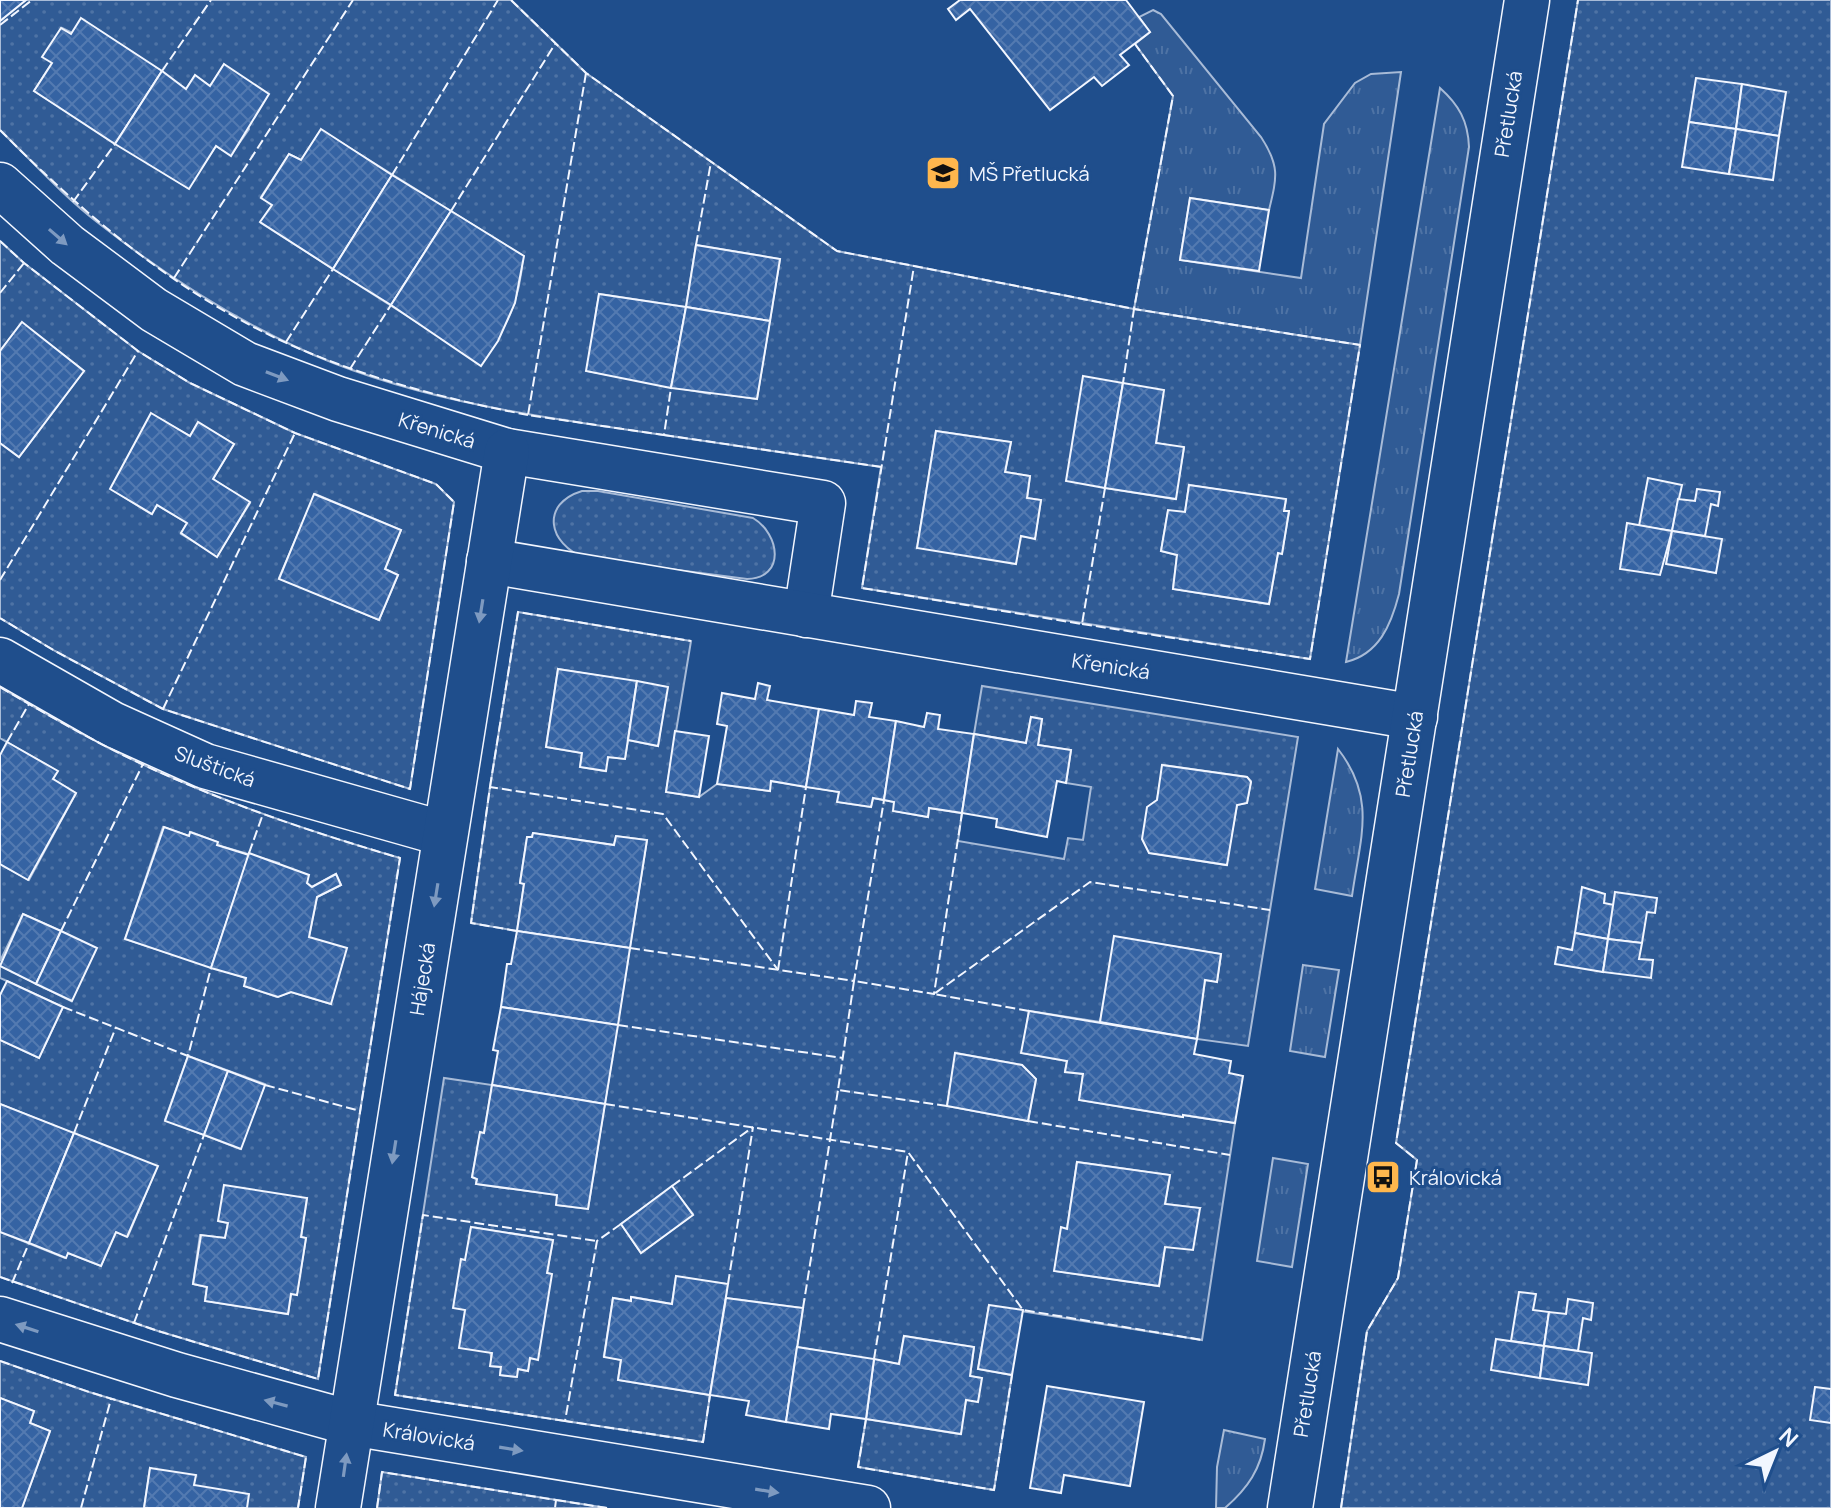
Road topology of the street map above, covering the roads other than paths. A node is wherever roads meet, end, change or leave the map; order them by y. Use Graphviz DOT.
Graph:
graph roads {
  1 [pos="1527,0"];
  2 [pos="0,185"];
  3 [pos="507,451"];
  4 [pos="489,561"];
  5 [pos="806,615"];
  6 [pos="0,660"];
  7 [pos="1415,717"];
  8 [pos="445,834"];
  9 [pos="0,1319"];
  10 [pos="351,1423"];
  11 [pos="338,1508"];
  12 [pos="868,1508"];
  13 [pos="1290,1508"];
  1 -- 7 [label="street, Přetlucká"];
  2 -- 3 [label="street, Křenická, one-way"];
  3 -- 4 [label="street, Hájecká"];
  3 -- 5 [label="street, Křenická"];
  4 -- 5 [label="street, Křenická"];
  4 -- 8 [label="street, Hájecká, one-way"];
  5 -- 7 [label="street, Křenická"];
  6 -- 8 [label="street, Sluštická"];
  7 -- 13 [label="street, Přetlucká"];
  8 -- 10 [label="street, Hájecká, one-way"];
  10 -- 9 [label="street, Královická, one-way"];
  11 -- 10 [label="street, Hájecká, one-way"];
  10 -- 12 [label="street, Královická, one-way"];
}
